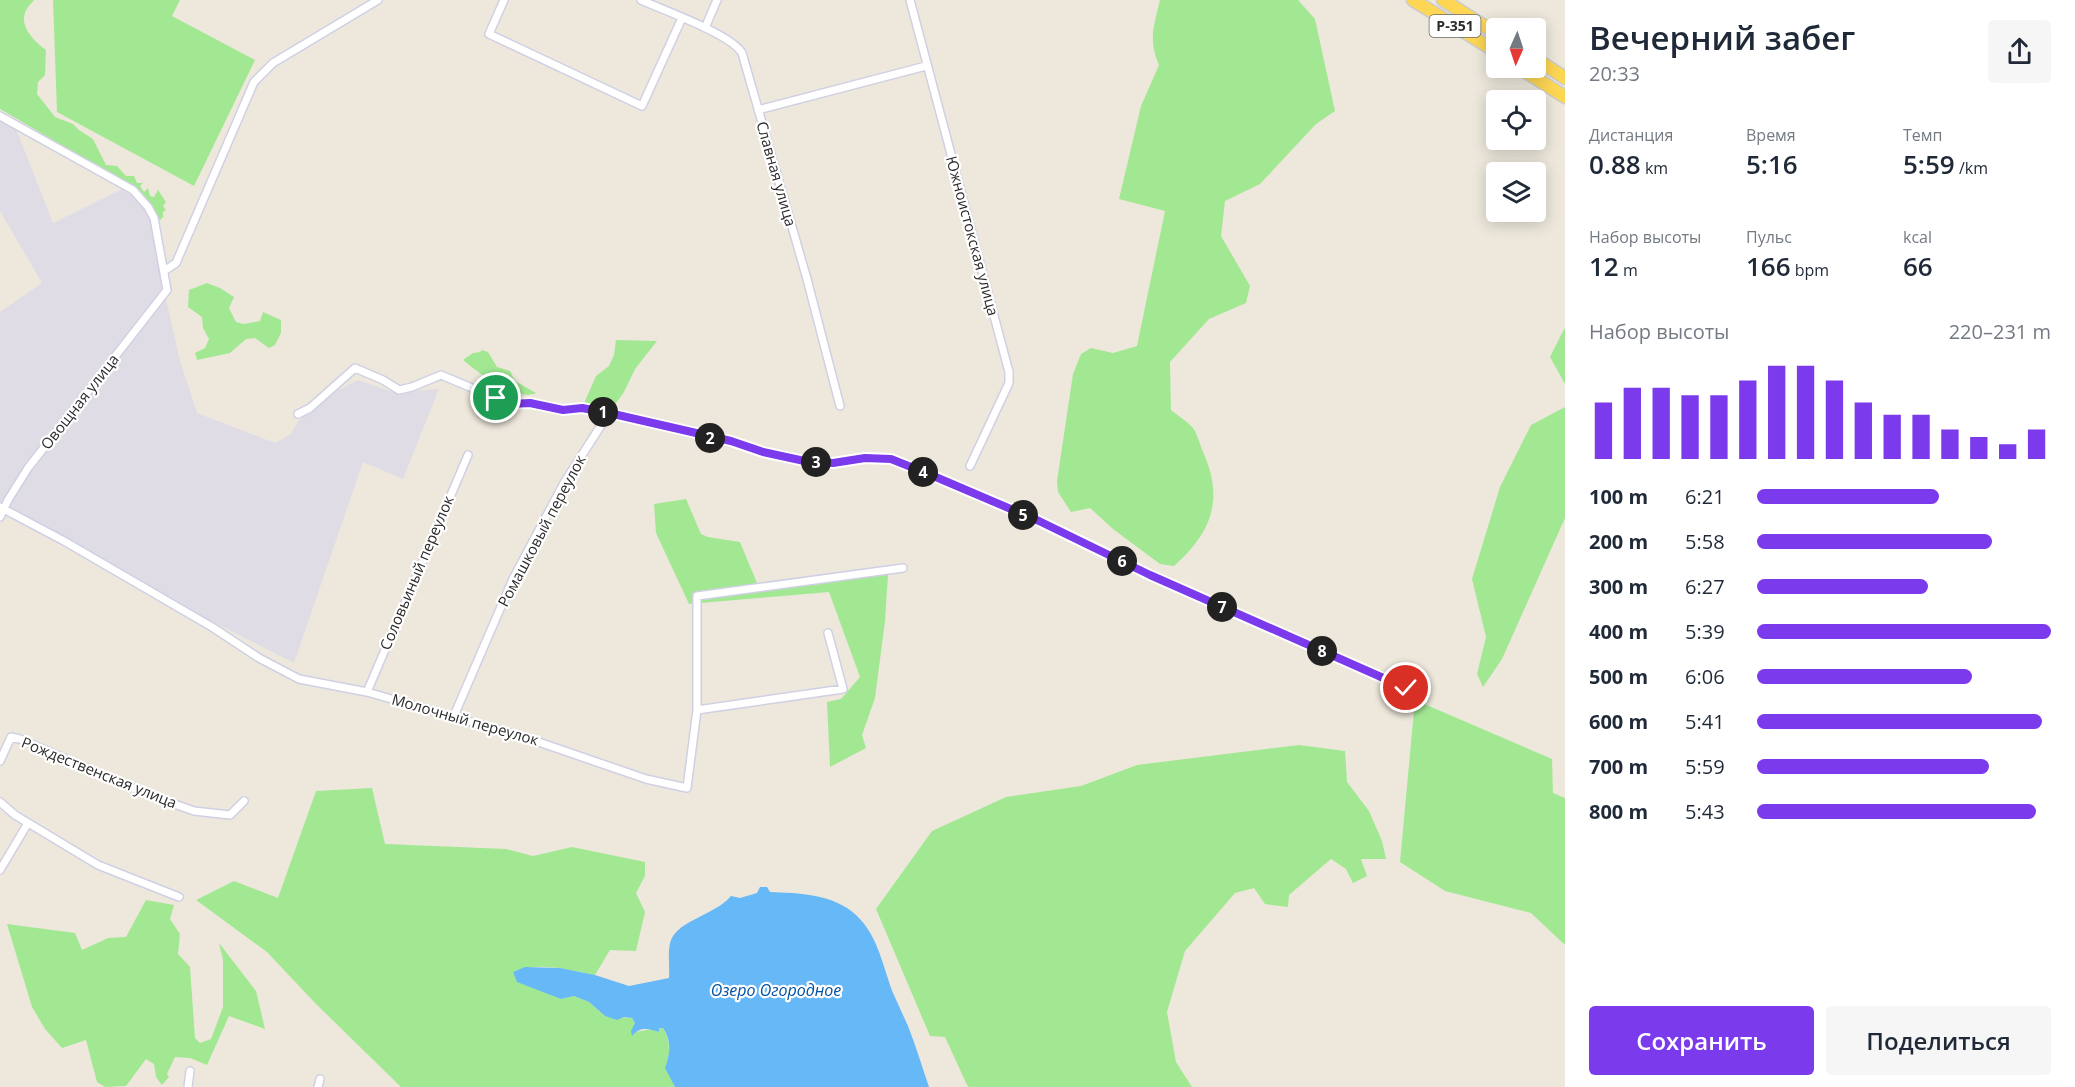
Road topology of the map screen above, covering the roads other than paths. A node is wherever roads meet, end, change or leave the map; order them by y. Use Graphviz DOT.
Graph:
graph roads {
  1 [pos="378,0"];
  2 [pos="504,0"];
  3 [pos="641,0"];
  4 [pos="717,0"];
  5 [pos="910,0"];
  6 [pos="1413,0"];
  7 [pos="1443,0"];
  8 [pos="682,18"];
  9 [pos="1486,27"];
  10 [pos="705,28"];
  11 [pos="1486,45"];
  12 [pos="926,66"];
  13 [pos="1546,66"];
  14 [pos="1536,78"];
  15 [pos="1565,78"];
  16 [pos="1565,97"];
  17 [pos="758,110"];
  18 [pos="0,116"];
  19 [pos="164,271"];
  20 [pos="840,406"];
  21 [pos="609,413"];
  22 [pos="298,414"];
  23 [pos="468,455"];
  24 [pos="970,466"];
  25 [pos="2,509"];
  26 [pos="0,517"];
  27 [pos="903,568"];
  28 [pos="828,633"];
  29 [pos="1406,688"];
  30 [pos="367,692"];
  31 [pos="697,710"];
  32 [pos="453,718"];
  33 [pos="0,761"];
  34 [pos="244,801"];
  35 [pos="0,802"];
  36 [pos="28,823"];
  37 [pos="0,870"];
  38 [pos="179,897"];
  39 [pos="190,1071"];
  40 [pos="188,1087"];
  1 -- 19 [label="street"];
  2 -- 8 [label="street"];
  3 -- 8 [label="street, Славная улица"];
  4 -- 10 [label="street"];
  5 -- 12 [label="street, Южноистокская улица"];
  6 -- 11 [label="highway, Р-351"];
  7 -- 9 [label="highway, Р-351"];
  8 -- 10 [label="street, Славная улица"];
  10 -- 17 [label="street, Славная улица"];
  12 -- 17 [label="street"];
  12 -- 24 [label="street, Южноистокская улица"];
  13 -- 15 [label="highway"];
  14 -- 16 [label="highway"];
  17 -- 20 [label="street, Славная улица"];
  18 -- 19 [label="street"];
  19 -- 25 [label="street, Овощная улица"];
  21 -- 22 [label="street"];
  21 -- 29 [label="street"];
  21 -- 32 [label="street, Ромашковый переулок"];
  23 -- 30 [label="street, Соловьиный переулок"];
  25 -- 26 [label="street, Овощная улица"];
  25 -- 30 [label="street, Молочный переулок"];
  27 -- 31 [label="street"];
  28 -- 31 [label="street"];
  30 -- 32 [label="street, Молочный переулок"];
  31 -- 32 [label="street, Молочный переулок"];
  33 -- 34 [label="street, Рождественская улица"];
  35 -- 36 [label="street"];
  36 -- 37 [label="street"];
  36 -- 38 [label="street"];
  39 -- 40 [label="street"];
}
